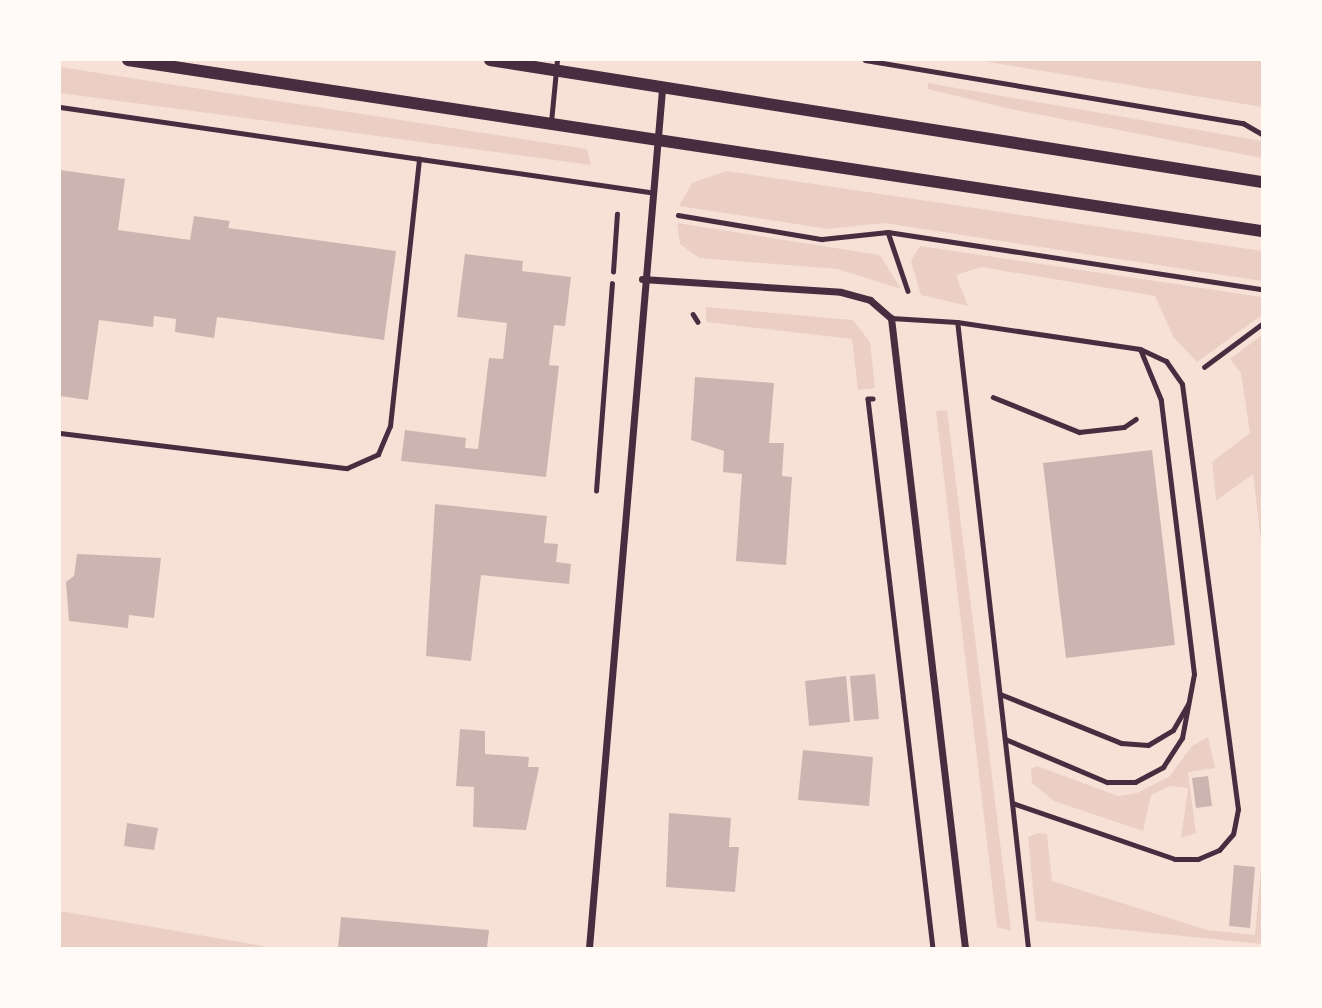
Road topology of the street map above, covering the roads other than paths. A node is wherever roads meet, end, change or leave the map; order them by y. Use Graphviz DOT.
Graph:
graph roads {
  1 [pos="128,60"];
  2 [pos="490,60"];
  3 [pos="558,66"];
  4 [pos="662,89"];
  5 [pos="60,107"];
  6 [pos="551,122"];
  7 [pos="656,137"];
  8 [pos="419,159"];
  9 [pos="1262,182"];
  10 [pos="649,192"];
  11 [pos="1262,231"];
  12 [pos="642,279"];
  13 [pos="891,318"];
  14 [pos="957,322"];
  15 [pos="1140,349"];
  16 [pos="60,433"];
  17 [pos="1000,694"];
  18 [pos="1191,700"];
  19 [pos="1005,739"];
  20 [pos="1012,803"];
  21 [pos="589,948"];
  22 [pos="965,948"];
  23 [pos="1028,948"];
  1 -- 6 [label="street"];
  2 -- 3 [label="street"];
  3 -- 4 [label="street"];
  3 -- 6 [label="lane"];
  4 -- 7 [label="street"];
  4 -- 9 [label="street"];
  5 -- 8 [label="lane"];
  6 -- 7 [label="street"];
  7 -- 10 [label="street"];
  7 -- 11 [label="street"];
  8 -- 10 [label="lane"];
  8 -- 16 [label="lane"];
  10 -- 12 [label="street"];
  12 -- 13 [label="street"];
  12 -- 21 [label="street"];
  13 -- 14 [label="lane"];
  13 -- 22 [label="street"];
  14 -- 15 [label="lane"];
  14 -- 17 [label="lane"];
  15 -- 18 [label="lane"];
  15 -- 20 [label="lane"];
  17 -- 18 [label="lane"];
  17 -- 19 [label="lane"];
  18 -- 19 [label="lane"];
  19 -- 20 [label="lane"];
  20 -- 23 [label="lane"];
}
